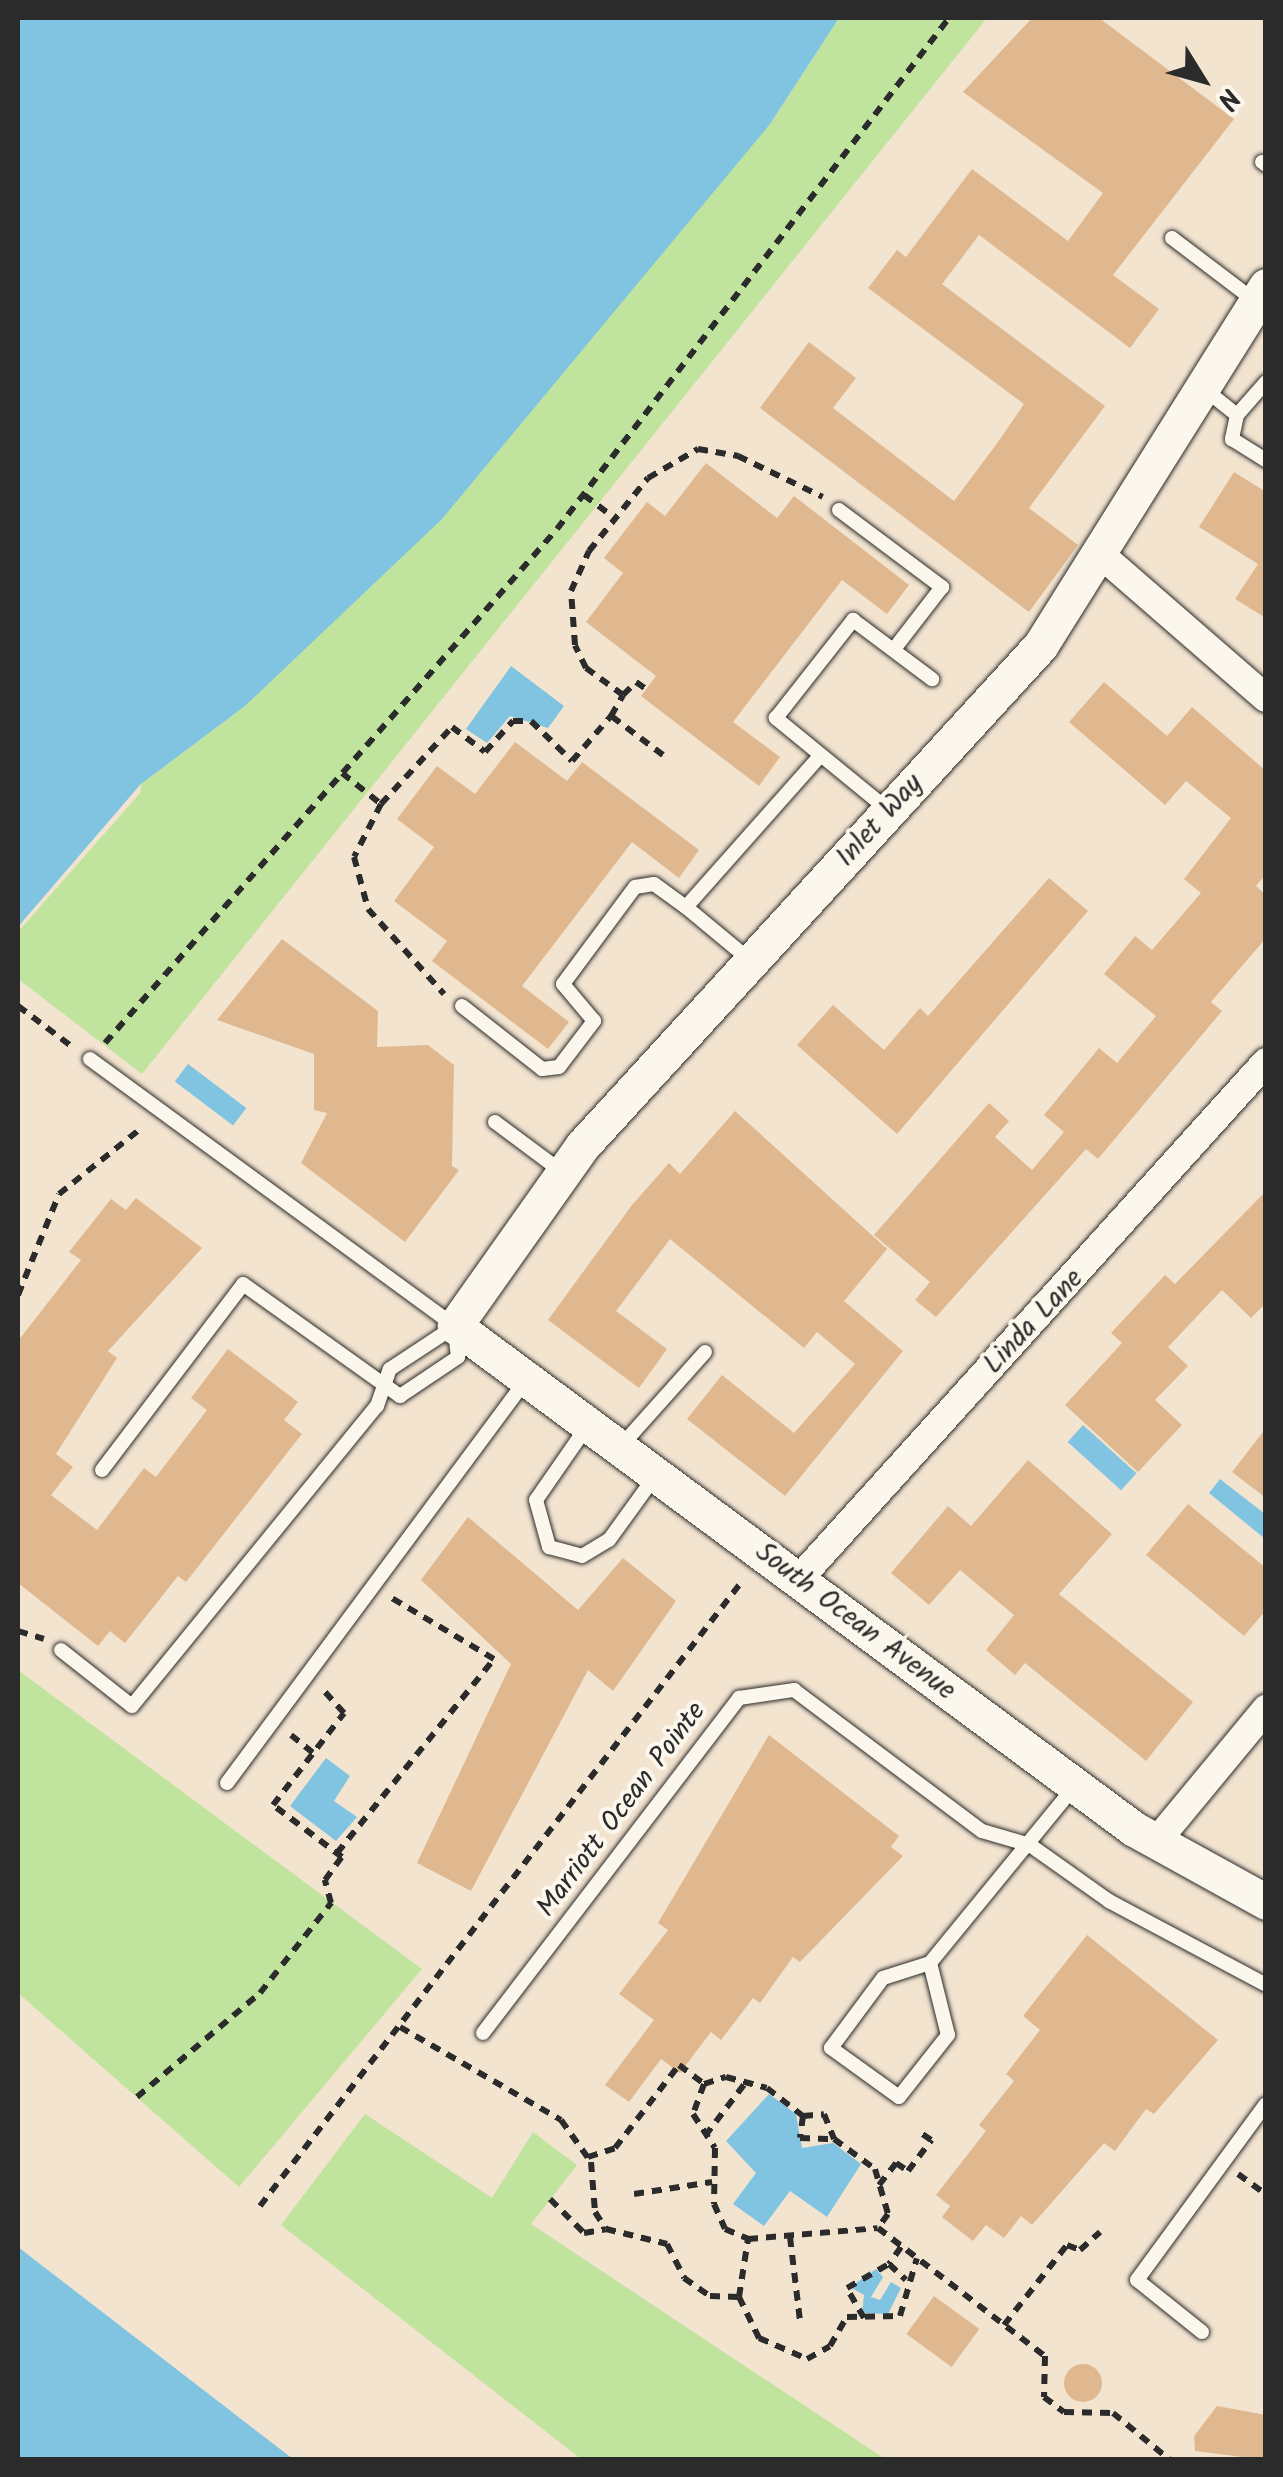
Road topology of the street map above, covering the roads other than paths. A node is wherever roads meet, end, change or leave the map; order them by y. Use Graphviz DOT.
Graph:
graph roads {
  1 [pos="1172,238"];
  2 [pos="1260,294"];
  3 [pos="1266,382"];
  4 [pos="1202,388"];
  5 [pos="1236,414"];
  6 [pos="1266,460"];
  7 [pos="840,510"];
  8 [pos="1099,553"];
  9 [pos="894,650"];
  10 [pos="932,680"];
  11 [pos="1266,698"];
  12 [pos="820,756"];
  13 [pos="889,811"];
  14 [pos="686,907"];
  15 [pos="751,962"];
  16 [pos="462,1006"];
  17 [pos="90,1060"];
  18 [pos="1266,1062"];
  19 [pos="496,1122"];
  20 [pos="562,1172"];
  21 [pos="454,1326"];
  22 [pos="705,1352"];
  23 [pos="527,1379"];
  24 [pos="377,1388"];
  25 [pos="588,1424"];
  26 [pos="620,1446"];
  27 [pos="102,1470"];
  28 [pos="658,1472"];
  29 [pos="798,1580"];
  30 [pos="61,1650"];
  31 [pos="1266,1710"];
  32 [pos="226,1783"];
  33 [pos="1075,1785"];
  34 [pos="1156,1842"];
  35 [pos="1030,1845"];
  36 [pos="1266,1902"];
  37 [pos="930,1963"];
  38 [pos="1266,1985"];
  39 [pos="483,2033"];
  40 [pos="1266,2104"];
  41 [pos="1202,2332"];
  1 -- 2 [label="lane"];
  2 -- 4 [label="street, Inlet Way"];
  3 -- 5 [label="lane"];
  4 -- 5 [label="lane"];
  4 -- 8 [label="street, Inlet Way"];
  5 -- 6 [label="lane"];
  7 -- 9 [label="lane"];
  8 -- 11 [label="street"];
  8 -- 13 [label="street, Inlet Way"];
  9 -- 10 [label="lane"];
  9 -- 12 [label="lane"];
  12 -- 13 [label="lane"];
  12 -- 14 [label="lane"];
  13 -- 15 [label="street, Inlet Way"];
  14 -- 15 [label="lane"];
  14 -- 16 [label="lane"];
  15 -- 20 [label="street, Inlet Way"];
  17 -- 21 [label="lane"];
  18 -- 29 [label="street, Linda Lane"];
  19 -- 20 [label="lane"];
  20 -- 21 [label="street, Inlet Way"];
  21 -- 23 [label="street, South Ocean Avenue"];
  21 -- 24 [label="lane"];
  21 -- 24 [label="lane"];
  22 -- 26 [label="lane"];
  23 -- 25 [label="street, South Ocean Avenue"];
  23 -- 32 [label="lane"];
  24 -- 27 [label="lane"];
  24 -- 30 [label="lane"];
  25 -- 26 [label="street, South Ocean Avenue"];
  25 -- 28 [label="lane"];
  26 -- 28 [label="street, South Ocean Avenue"];
  28 -- 29 [label="street, South Ocean Avenue"];
  29 -- 33 [label="street, South Ocean Avenue"];
  31 -- 34 [label="street"];
  33 -- 34 [label="street, South Ocean Avenue"];
  33 -- 35 [label="lane"];
  34 -- 36 [label="street, South Ocean Avenue"];
  35 -- 37 [label="lane"];
  35 -- 38 [label="lane"];
  35 -- 39 [label="lane, Marriott Ocean Pointe"];
  37 -- 37 [label="lane"];
  40 -- 41 [label="lane"];
}
